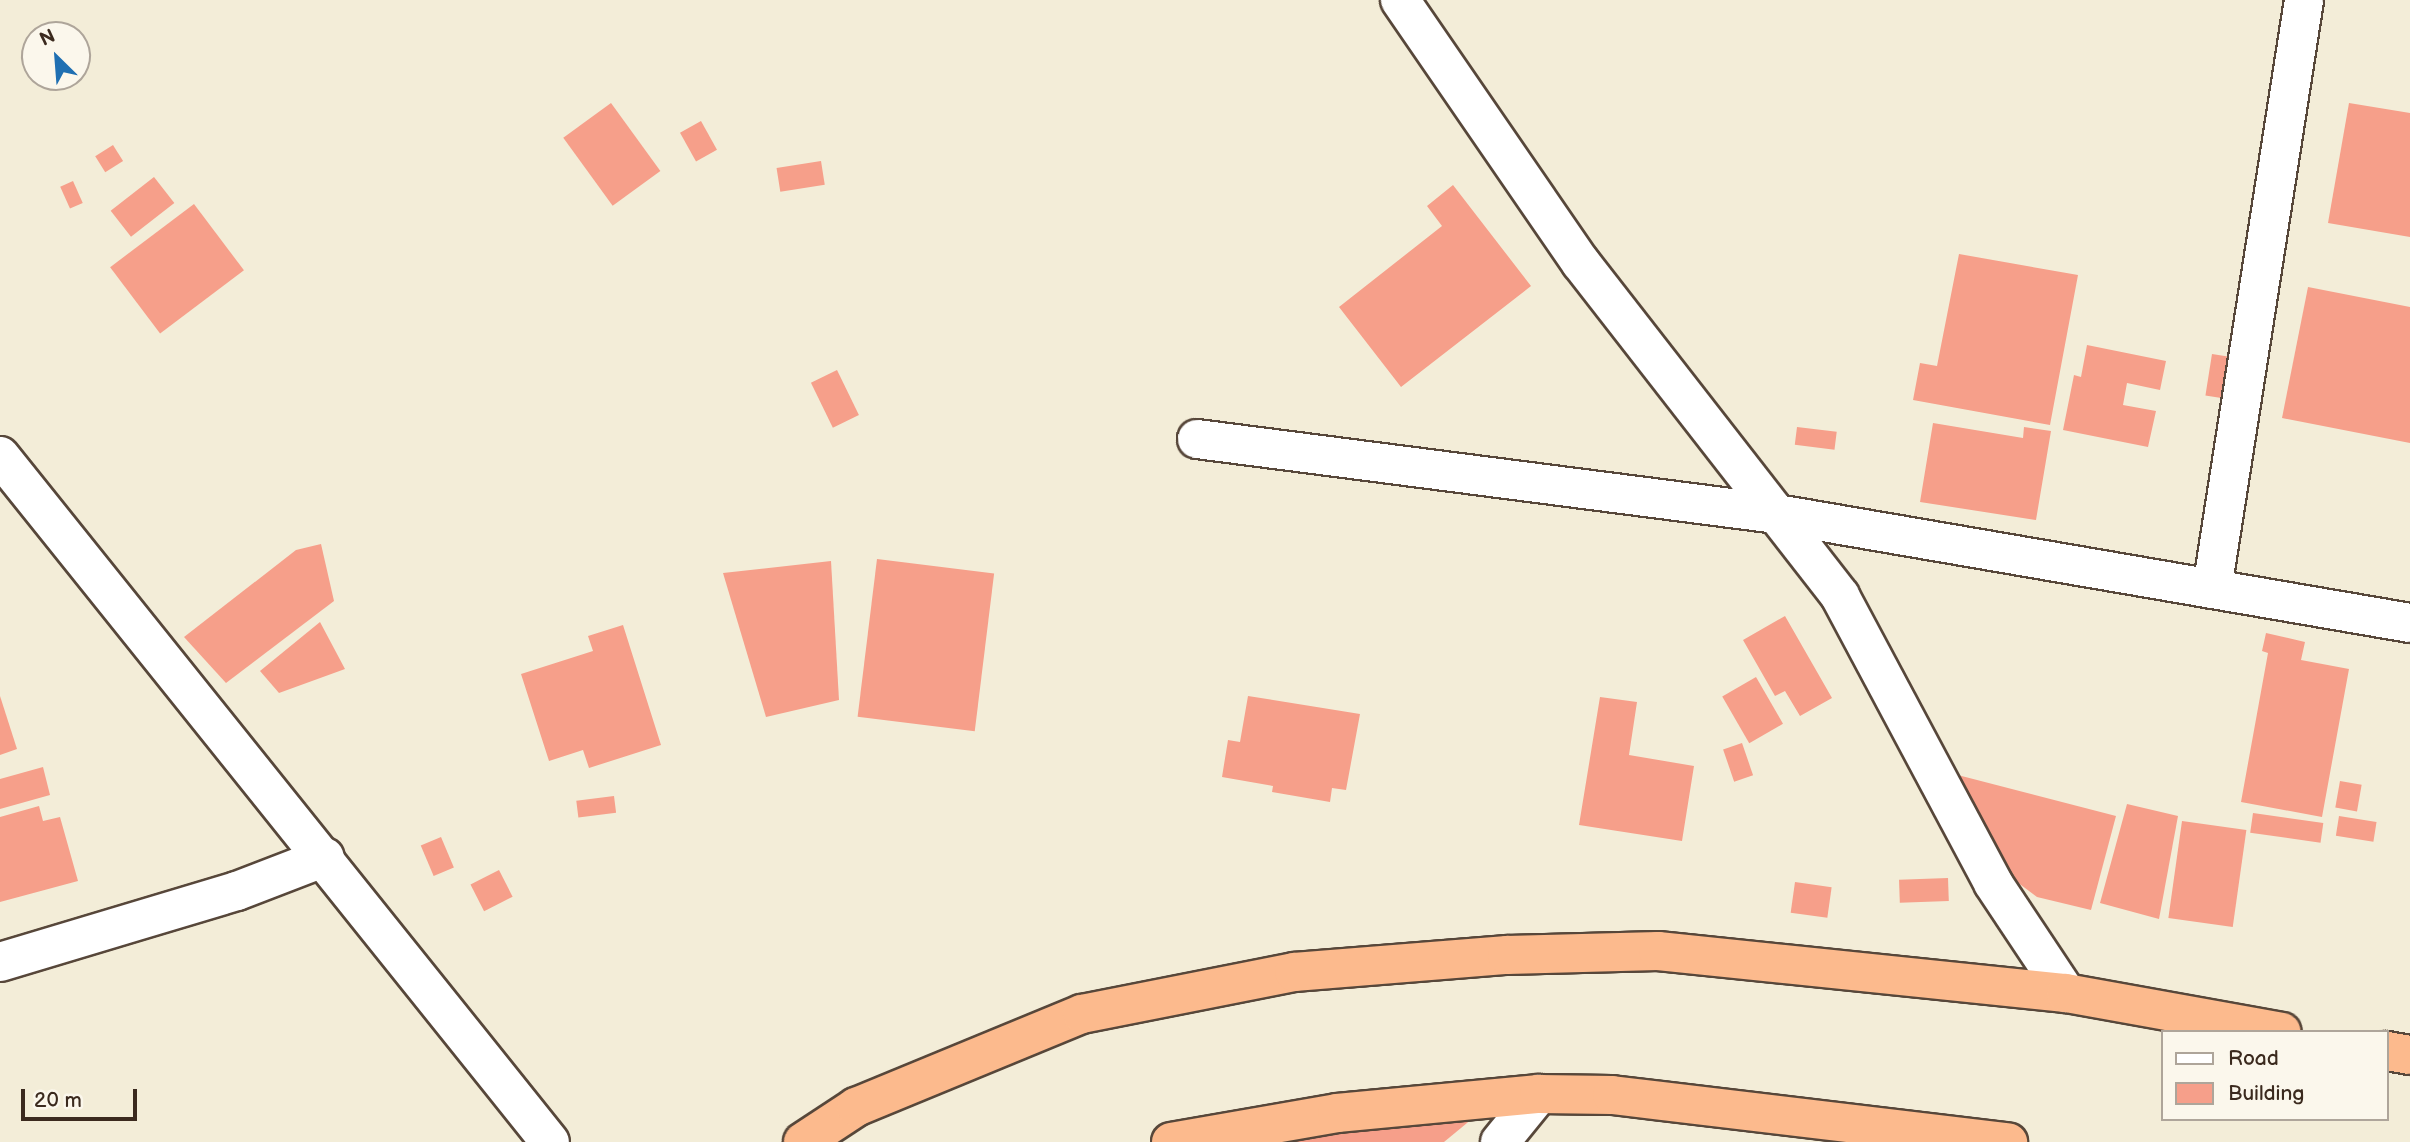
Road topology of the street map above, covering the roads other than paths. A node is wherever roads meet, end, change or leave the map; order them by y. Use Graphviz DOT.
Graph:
graph roads {
  1 [pos="1400,0"];
  2 [pos="2304,0"];
  3 [pos="1198,439"];
  4 [pos="0,456"];
  5 [pos="1777,514"];
  6 [pos="2213,589"];
  7 [pos="2410,623"];
  8 [pos="325,857"];
  9 [pos="0,962"];
  10 [pos="2066,993"];
  11 [pos="2270,1030"];
  12 [pos="2389,1051"];
  13 [pos="2410,1055"];
  14 [pos="1539,1094"];
  15 [pos="550,1142"];
  16 [pos="803,1142"];
  17 [pos="1171,1142"];
  18 [pos="1500,1142"];
  19 [pos="2008,1142"];
  1 -- 5 [label="street"];
  2 -- 6 [label="street"];
  3 -- 5 [label="street"];
  4 -- 8 [label="street"];
  5 -- 6 [label="street"];
  5 -- 10 [label="street"];
  6 -- 7 [label="street"];
  8 -- 9 [label="street"];
  8 -- 15 [label="street"];
  10 -- 11 [label="highway"];
  10 -- 16 [label="highway"];
  12 -- 13 [label="highway"];
  14 -- 17 [label="highway"];
  14 -- 18 [label="street"];
  14 -- 19 [label="highway"];
}
